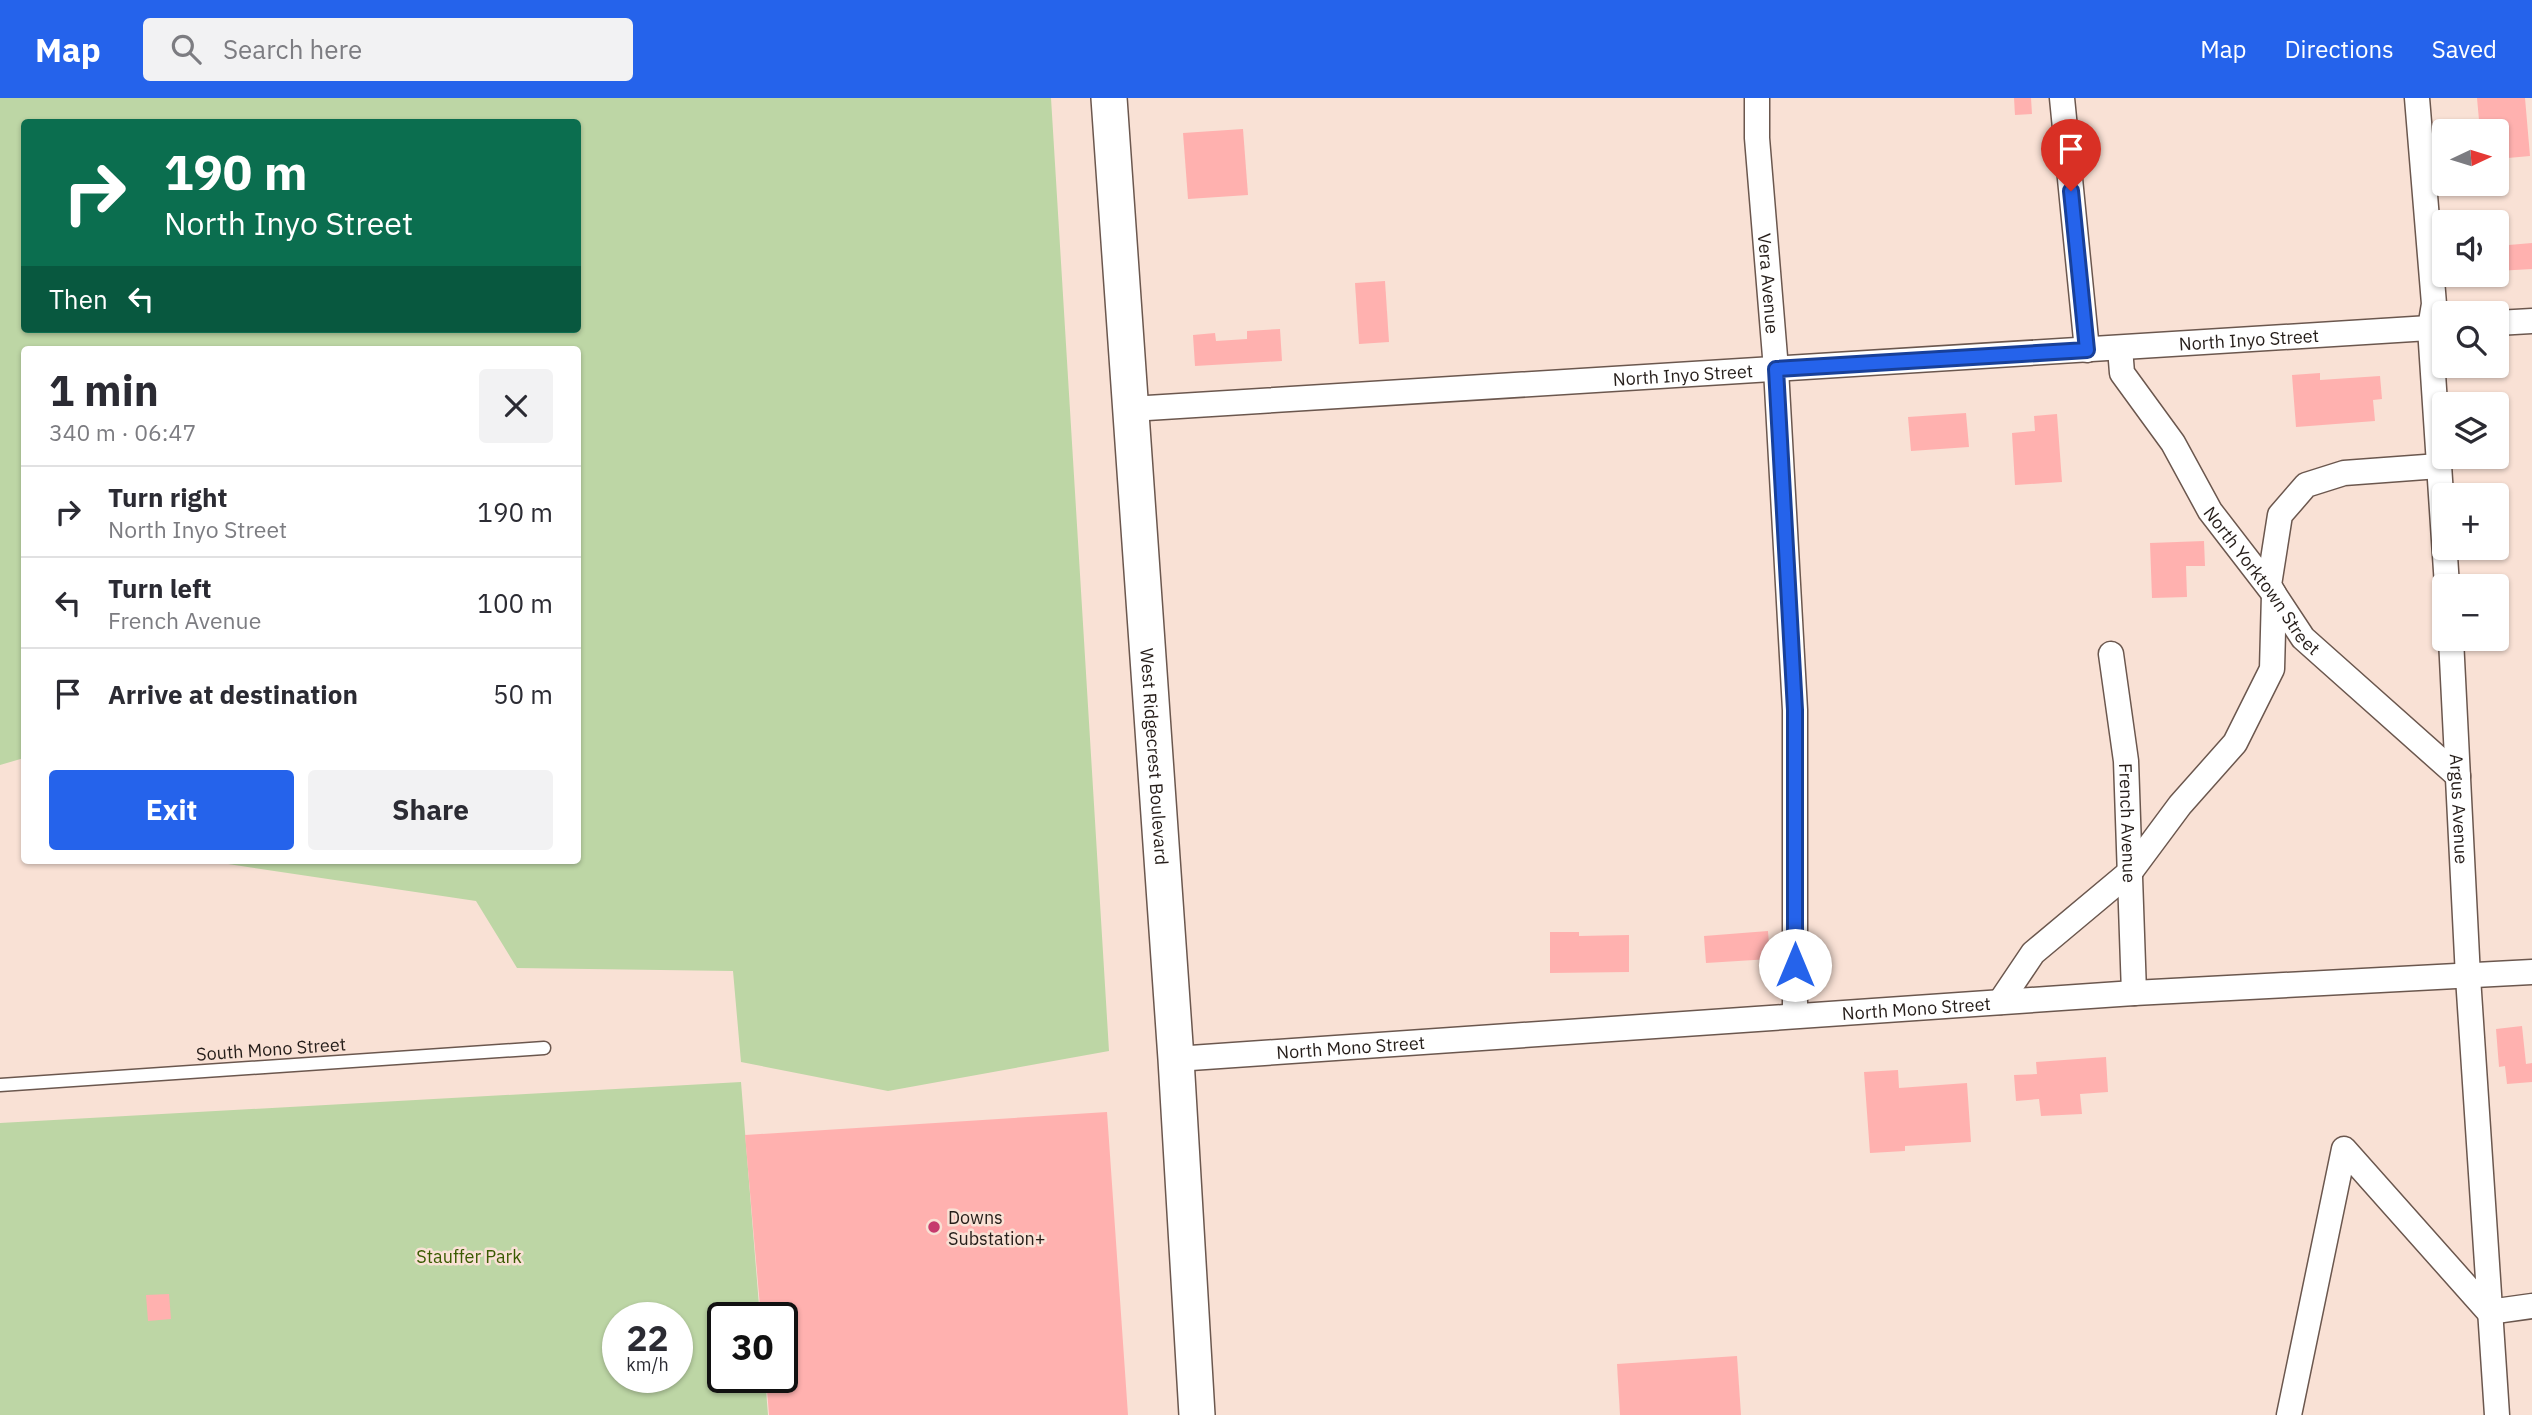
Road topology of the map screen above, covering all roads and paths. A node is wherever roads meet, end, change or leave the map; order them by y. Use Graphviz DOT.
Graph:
graph roads {
  1 [pos="1109,98"];
  2 [pos="1757,98"];
  3 [pos="2063,98"];
  4 [pos="2417,98"];
  5 [pos="2434,301"];
  6 [pos="2532,321"];
  7 [pos="2509,322"];
  8 [pos="2432,328"];
  9 [pos="2120,348"];
  10 [pos="2087,350"];
  11 [pos="1776,369"];
  12 [pos="1131,409"];
  13 [pos="2432,466"];
  14 [pos="2439,469"];
  15 [pos="2446,574"];
  16 [pos="2274,594"];
  17 [pos="2452,651"];
  18 [pos="2111,654"];
  19 [pos="2458,776"];
  20 [pos="2131,871"];
  21 [pos="2532,972"];
  22 [pos="2468,977"];
  23 [pos="2134,993"];
  24 [pos="2000,1002"];
  25 [pos="1795,1015"];
  26 [pos="544,1048"];
  27 [pos="1176,1059"];
  28 [pos="0,1085"];
  29 [pos="2532,1307"];
  30 [pos="2490,1312"];
  31 [pos="1197,1415"];
  32 [pos="2289,1415"];
  33 [pos="2497,1415"];
  1 -- 12 [label="street, West Ridgecrest Boulevard"];
  2 -- 11 [label="street, Vera Avenue"];
  3 -- 10 [label="street"];
  4 -- 5 [label="street"];
  6 -- 7 [label="street"];
  8 -- 9 [label="street, North Inyo Street"];
  9 -- 10 [label="street, North Inyo Street"];
  9 -- 16 [label="street, North Yorktown Street"];
  10 -- 11 [label="street, North Inyo Street"];
  11 -- 12 [label="street, North Inyo Street"];
  11 -- 25 [label="street, Vera Avenue"];
  12 -- 27 [label="street, West Ridgecrest Boulevard"];
  13 -- 16 [label="street"];
  14 -- 15 [label="street"];
  16 -- 19 [label="street, North Yorktown Street"];
  16 -- 20 [label="street"];
  17 -- 19 [label="street, Argus Avenue"];
  18 -- 20 [label="street, French Avenue"];
  19 -- 22 [label="street, Argus Avenue"];
  20 -- 23 [label="street, French Avenue"];
  20 -- 24 [label="street"];
  21 -- 22 [label="street, North Mono Street"];
  22 -- 23 [label="street, North Mono Street"];
  22 -- 30 [label="street, Argus Avenue"];
  23 -- 24 [label="street, North Mono Street"];
  24 -- 25 [label="street, North Mono Street"];
  25 -- 27 [label="street, North Mono Street"];
  26 -- 28 [label="lane, South Mono Street"];
  27 -- 31 [label="street, West Ridgecrest Boulevard"];
  29 -- 30 [label="street"];
  30 -- 32 [label="street"];
  30 -- 33 [label="street, Argus Avenue"];
}
